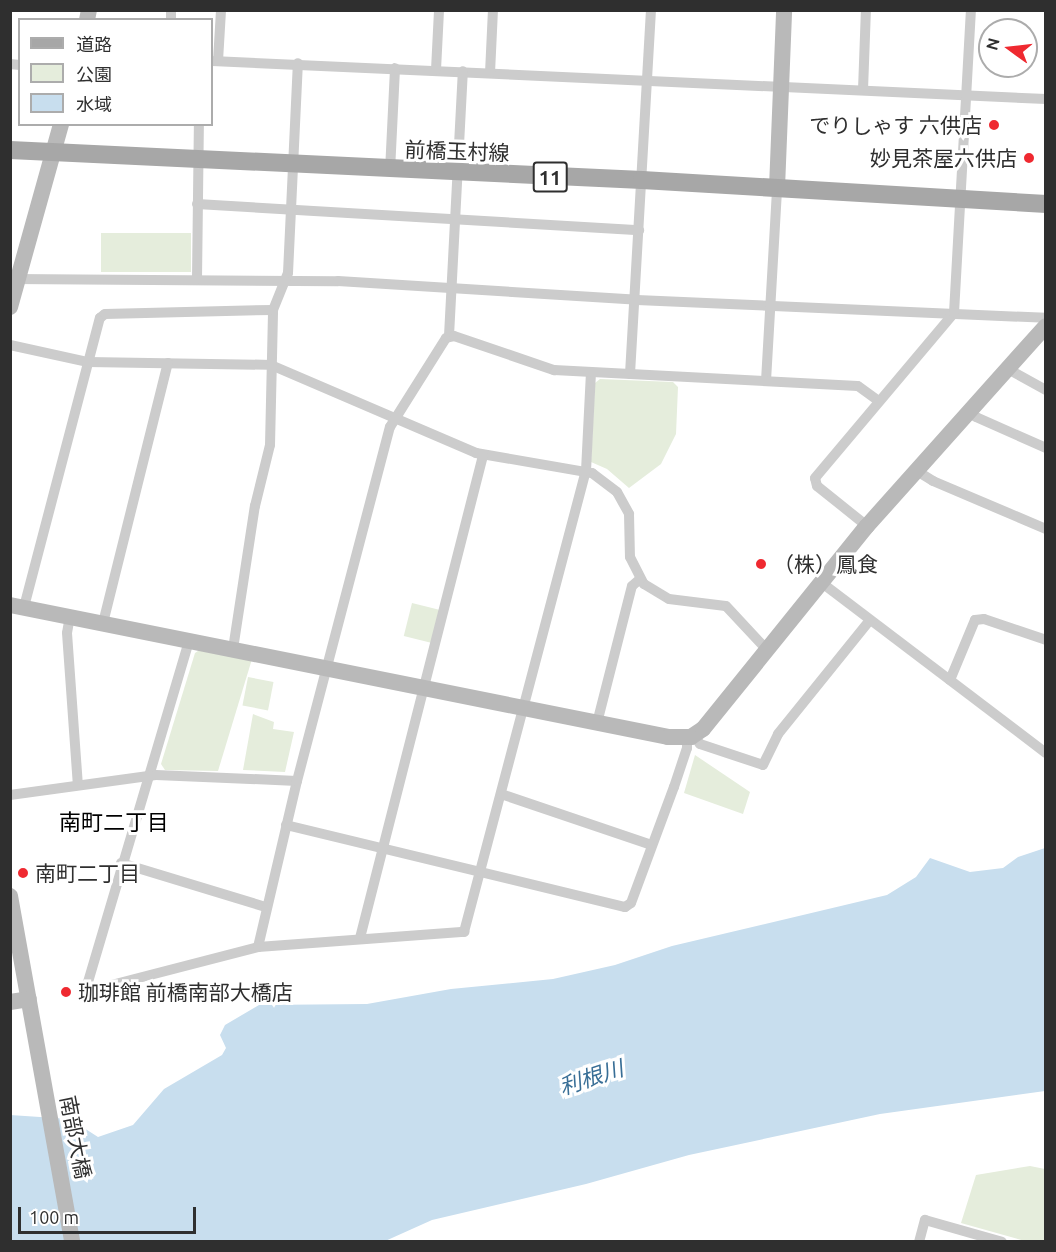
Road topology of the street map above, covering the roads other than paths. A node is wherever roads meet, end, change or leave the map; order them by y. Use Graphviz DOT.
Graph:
graph roads {
  1 [pos="221,10"];
  2 [pos="439,10"];
  3 [pos="493,10"];
  4 [pos="651,10"];
  5 [pos="784,10"];
  6 [pos="866,10"];
  7 [pos="972,10"];
  8 [pos="215,61"];
  9 [pos="298,63"];
  10 [pos="394,68"];
  11 [pos="436,70"];
  12 [pos="463,71"];
  13 [pos="490,73"];
  14 [pos="647,80"];
  15 [pos="782,85"];
  16 [pos="863,90"];
  17 [pos="967,96"];
  18 [pos="1046,99"];
  19 [pos="61,126"];
  20 [pos="199,126"];
  21 [pos="10,150"];
  22 [pos="55,152"];
  23 [pos="199,158"];
  24 [pos="294,165"];
  25 [pos="390,171"];
  26 [pos="457,174"];
  27 [pos="642,180"];
  28 [pos="777,188"];
  29 [pos="962,200"];
  30 [pos="197,204"];
  31 [pos="1046,204"];
  32 [pos="292,210"];
  33 [pos="455,219"];
  34 [pos="639,230"];
  35 [pos="14,279"];
  36 [pos="197,279"];
  37 [pos="286,279"];
  38 [pos="451,288"];
  39 [pos="637,300"];
  40 [pos="768,304"];
  41 [pos="10,307"];
  42 [pos="273,310"];
  43 [pos="954,313"];
  44 [pos="1046,318"];
  45 [pos="1046,326"];
  46 [pos="449,336"];
  47 [pos="10,345"];
  48 [pos="88,362"];
  49 [pos="168,363"];
  50 [pos="271,365"];
  51 [pos="1008,369"];
  52 [pos="591,372"];
  53 [pos="630,374"];
  54 [pos="766,381"];
  55 [pos="1046,390"];
  56 [pos="879,401"];
  57 [pos="970,411"];
  58 [pos="393,420"];
  59 [pos="1046,448"];
  60 [pos="483,455"];
  61 [pos="586,471"];
  62 [pos="917,471"];
  63 [pos="867,526"];
  64 [pos="1046,529"];
  65 [pos="640,579"];
  66 [pos="822,583"];
  67 [pos="17,606"];
  68 [pos="70,616"];
  69 [pos="870,620"];
  70 [pos="103,622"];
  71 [pos="1046,640"];
  72 [pos="189,641"];
  73 [pos="233,649"];
  74 [pos="767,650"];
  75 [pos="327,669"];
  76 [pos="950,680"];
  77 [pos="423,688"];
  78 [pos="523,708"];
  79 [pos="597,723"];
  80 [pos="690,737"];
  81 [pos="1046,753"];
  82 [pos="148,776"];
  83 [pos="297,781"];
  84 [pos="78,785"];
  85 [pos="501,794"];
  86 [pos="10,795"];
  87 [pos="286,825"];
  88 [pos="652,845"];
  89 [pos="381,848"];
  90 [pos="121,863"];
  91 [pos="481,872"];
  92 [pos="10,896"];
  93 [pos="266,907"];
  94 [pos="360,938"];
  95 [pos="258,947"];
  96 [pos="29,999"];
  97 [pos="10,1002"];
  98 [pos="72,1242"];
  99 [pos="919,1242"];
  100 [pos="1002,1242"];
  1 -- 8 [label="street"];
  2 -- 11 [label="street"];
  3 -- 13 [label="street"];
  4 -- 14 [label="street"];
  5 -- 15 [label="street"];
  6 -- 16 [label="street"];
  7 -- 17 [label="street"];
  8 -- 9 [label="street"];
  9 -- 10 [label="street"];
  9 -- 24 [label="street"];
  10 -- 11 [label="street"];
  10 -- 25 [label="street"];
  11 -- 12 [label="street"];
  12 -- 13 [label="street"];
  12 -- 26 [label="street"];
  13 -- 14 [label="street"];
  14 -- 15 [label="street"];
  14 -- 27 [label="street"];
  15 -- 16 [label="street"];
  15 -- 28 [label="street"];
  16 -- 17 [label="street"];
  17 -- 18 [label="street"];
  17 -- 29 [label="street"];
  19 -- 22 [label="street"];
  20 -- 23 [label="street"];
  21 -- 22 [label="main road, 前橋玉村線 / 11"];
  22 -- 23 [label="main road, 前橋玉村線 / 11"];
  22 -- 35 [label="street"];
  23 -- 24 [label="main road, 前橋玉村線 / 11"];
  23 -- 30 [label="street"];
  24 -- 25 [label="main road, 前橋玉村線 / 11"];
  24 -- 32 [label="street"];
  25 -- 26 [label="main road, 前橋玉村線 / 11"];
  26 -- 27 [label="main road, 前橋玉村線 / 11"];
  26 -- 33 [label="street"];
  27 -- 28 [label="main road, 前橋玉村線 / 11"];
  27 -- 34 [label="street"];
  28 -- 29 [label="main road, 前橋玉村線 / 11"];
  28 -- 40 [label="street"];
  29 -- 31 [label="main road, 前橋玉村線 / 11"];
  29 -- 43 [label="street"];
  30 -- 32 [label="street"];
  30 -- 36 [label="street"];
  32 -- 33 [label="street"];
  32 -- 37 [label="street"];
  33 -- 34 [label="street"];
  33 -- 38 [label="street"];
  34 -- 39 [label="street"];
  35 -- 36 [label="street"];
  35 -- 41 [label="street"];
  36 -- 37 [label="street"];
  37 -- 38 [label="street"];
  37 -- 42 [label="street"];
  38 -- 39 [label="street"];
  38 -- 46 [label="street"];
  39 -- 40 [label="street"];
  39 -- 53 [label="street"];
  40 -- 43 [label="street"];
  40 -- 54 [label="street"];
  42 -- 48 [label="street"];
  42 -- 50 [label="street"];
  43 -- 44 [label="street"];
  43 -- 56 [label="street"];
  45 -- 51 [label="street"];
  46 -- 52 [label="street"];
  46 -- 58 [label="street"];
  47 -- 48 [label="street"];
  48 -- 49 [label="street"];
  48 -- 67 [label="street"];
  49 -- 50 [label="street"];
  49 -- 70 [label="street"];
  50 -- 58 [label="street"];
  50 -- 73 [label="street"];
  51 -- 55 [label="street"];
  51 -- 57 [label="street"];
  52 -- 53 [label="street"];
  52 -- 61 [label="street"];
  53 -- 54 [label="street"];
  54 -- 56 [label="street"];
  56 -- 63 [label="street"];
  57 -- 59 [label="street"];
  57 -- 62 [label="street"];
  58 -- 60 [label="street"];
  58 -- 75 [label="street"];
  60 -- 61 [label="street"];
  60 -- 77 [label="street"];
  61 -- 65 [label="street"];
  61 -- 78 [label="street"];
  62 -- 63 [label="street"];
  62 -- 64 [label="street"];
  63 -- 66 [label="street"];
  65 -- 74 [label="street"];
  65 -- 79 [label="street"];
  66 -- 69 [label="street"];
  66 -- 74 [label="street"];
  67 -- 68 [label="street"];
  68 -- 70 [label="street"];
  68 -- 84 [label="street"];
  69 -- 76 [label="street"];
  69 -- 80 [label="street"];
  70 -- 72 [label="street"];
  71 -- 76 [label="street"];
  72 -- 73 [label="street"];
  72 -- 82 [label="street"];
  73 -- 75 [label="street"];
  74 -- 80 [label="street"];
  75 -- 77 [label="street"];
  75 -- 83 [label="street"];
  76 -- 81 [label="street"];
  77 -- 78 [label="street"];
  77 -- 89 [label="street"];
  78 -- 79 [label="street"];
  78 -- 85 [label="street"];
  79 -- 80 [label="street"];
  80 -- 88 [label="street"];
  82 -- 83 [label="street"];
  82 -- 84 [label="street"];
  82 -- 90 [label="street"];
  83 -- 87 [label="street"];
  84 -- 86 [label="street"];
  85 -- 88 [label="street"];
  85 -- 91 [label="street"];
  87 -- 89 [label="street"];
  87 -- 93 [label="street"];
  88 -- 91 [label="street"];
  89 -- 91 [label="street"];
  89 -- 94 [label="street"];
  90 -- 93 [label="street"];
  90 -- 95 [label="street"];
  91 -- 94 [label="street"];
  92 -- 96 [label="street, 南部大橋"];
  93 -- 95 [label="street"];
  94 -- 95 [label="street"];
  96 -- 97 [label="street"];
  96 -- 98 [label="street, 南部大橋"];
  99 -- 100 [label="street"];
}
